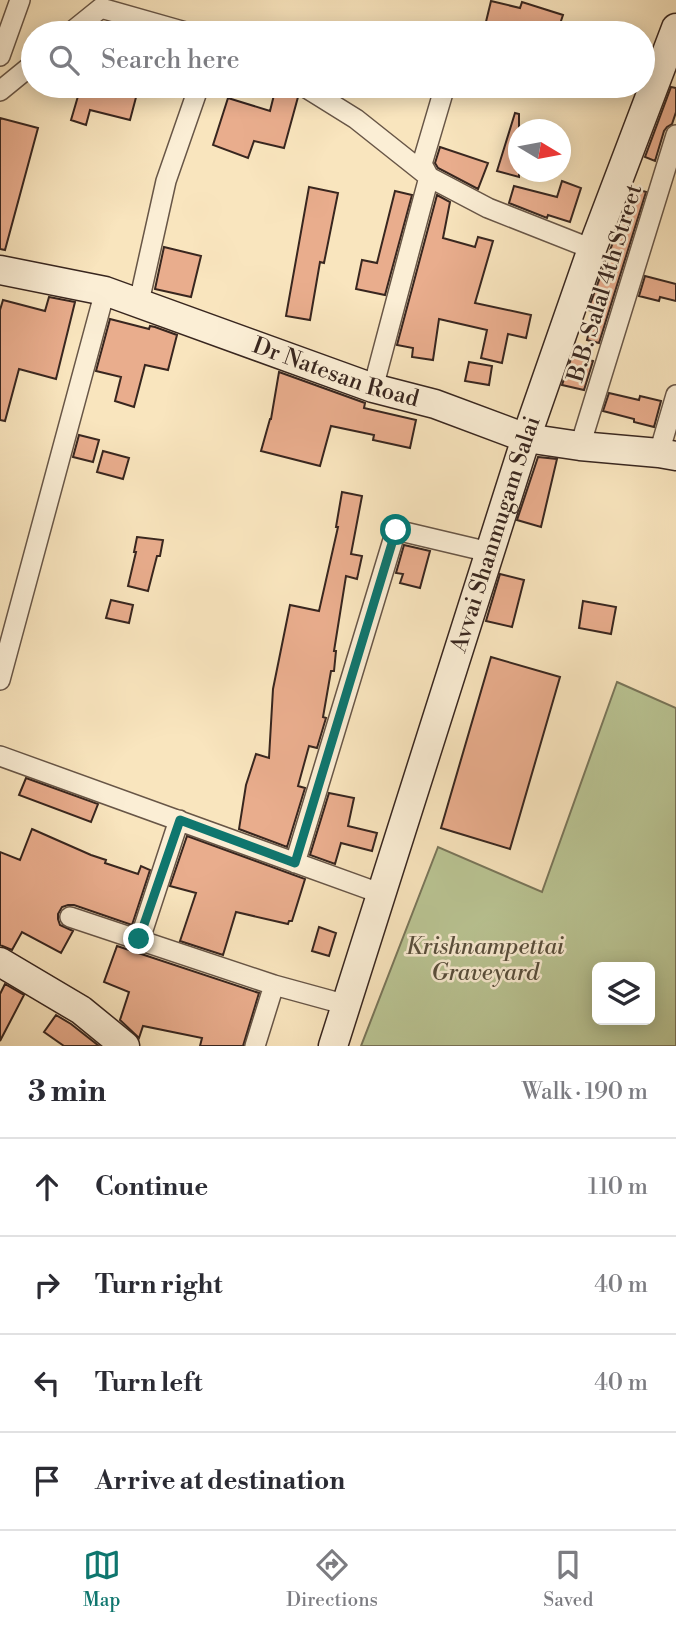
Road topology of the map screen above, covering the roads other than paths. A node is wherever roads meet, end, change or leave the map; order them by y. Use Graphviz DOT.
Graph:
graph roads {
  1 [pos="20,0"];
  2 [pos="85,21"];
  3 [pos="146,21"];
  4 [pos="676,28"];
  5 [pos="0,55"];
  6 [pos="21,74"];
  7 [pos="655,83"];
  8 [pos="0,91"];
  9 [pos="196,98"];
  10 [pos="322,98"];
  11 [pos="441,98"];
  12 [pos="649,98"];
  13 [pos="676,135"];
  14 [pos="429,177"];
  15 [pos="592,249"];
  16 [pos="0,270"];
  17 [pos="105,291"];
  18 [pos="139,302"];
  19 [pos="373,388"];
  20 [pos="676,395"];
  21 [pos="526,438"];
  22 [pos="580,446"];
  23 [pos="667,455"];
  24 [pos="489,552"];
  25 [pos="0,680"];
  26 [pos="0,756"];
  27 [pos="180,820"];
  28 [pos="295,863"];
  29 [pos="382,894"];
  30 [pos="70,917"];
  31 [pos="139,939"];
  32 [pos="0,962"];
  33 [pos="274,985"];
  34 [pos="346,1005"];
  35 [pos="125,1046"];
  36 [pos="255,1046"];
  37 [pos="333,1046"];
  1 -- 5 [label="street"];
  2 -- 3 [label="street"];
  4 -- 7 [label="street, Avvai Shanmugam Salai"];
  6 -- 8 [label="street"];
  9 -- 18 [label="street"];
  10 -- 14 [label="street"];
  11 -- 14 [label="street"];
  12 -- 15 [label="street, Avvai Shanmugam Salai"];
  13 -- 22 [label="street, B.B. Salal 4th Street"];
  14 -- 15 [label="street"];
  14 -- 19 [label="street"];
  15 -- 21 [label="street, Avvai Shanmugam Salai"];
  16 -- 17 [label="street, Dr Natesan Road"];
  17 -- 18 [label="street, Dr Natesan Road"];
  17 -- 25 [label="street"];
  18 -- 19 [label="street, Dr Natesan Road"];
  19 -- 21 [label="street, Dr Natesan Road"];
  20 -- 23 [label="street"];
  21 -- 22 [label="street, Dr Natesan Road"];
  21 -- 24 [label="street, Avvai Shanmugam Salai"];
  22 -- 23 [label="street, Dr Natesan Road"];
  24 -- 28 [label="street"];
  24 -- 29 [label="street, Avvai Shanmugam Salai"];
  26 -- 27 [label="street"];
  27 -- 28 [label="street"];
  27 -- 31 [label="street"];
  28 -- 29 [label="street"];
  29 -- 34 [label="street, Avvai Shanmugam Salai"];
  30 -- 31 [label="street"];
  31 -- 33 [label="street"];
  32 -- 35 [label="street"];
  33 -- 34 [label="street"];
  33 -- 36 [label="street"];
  34 -- 37 [label="street, Avvai Shanmugam Salai"];
}
